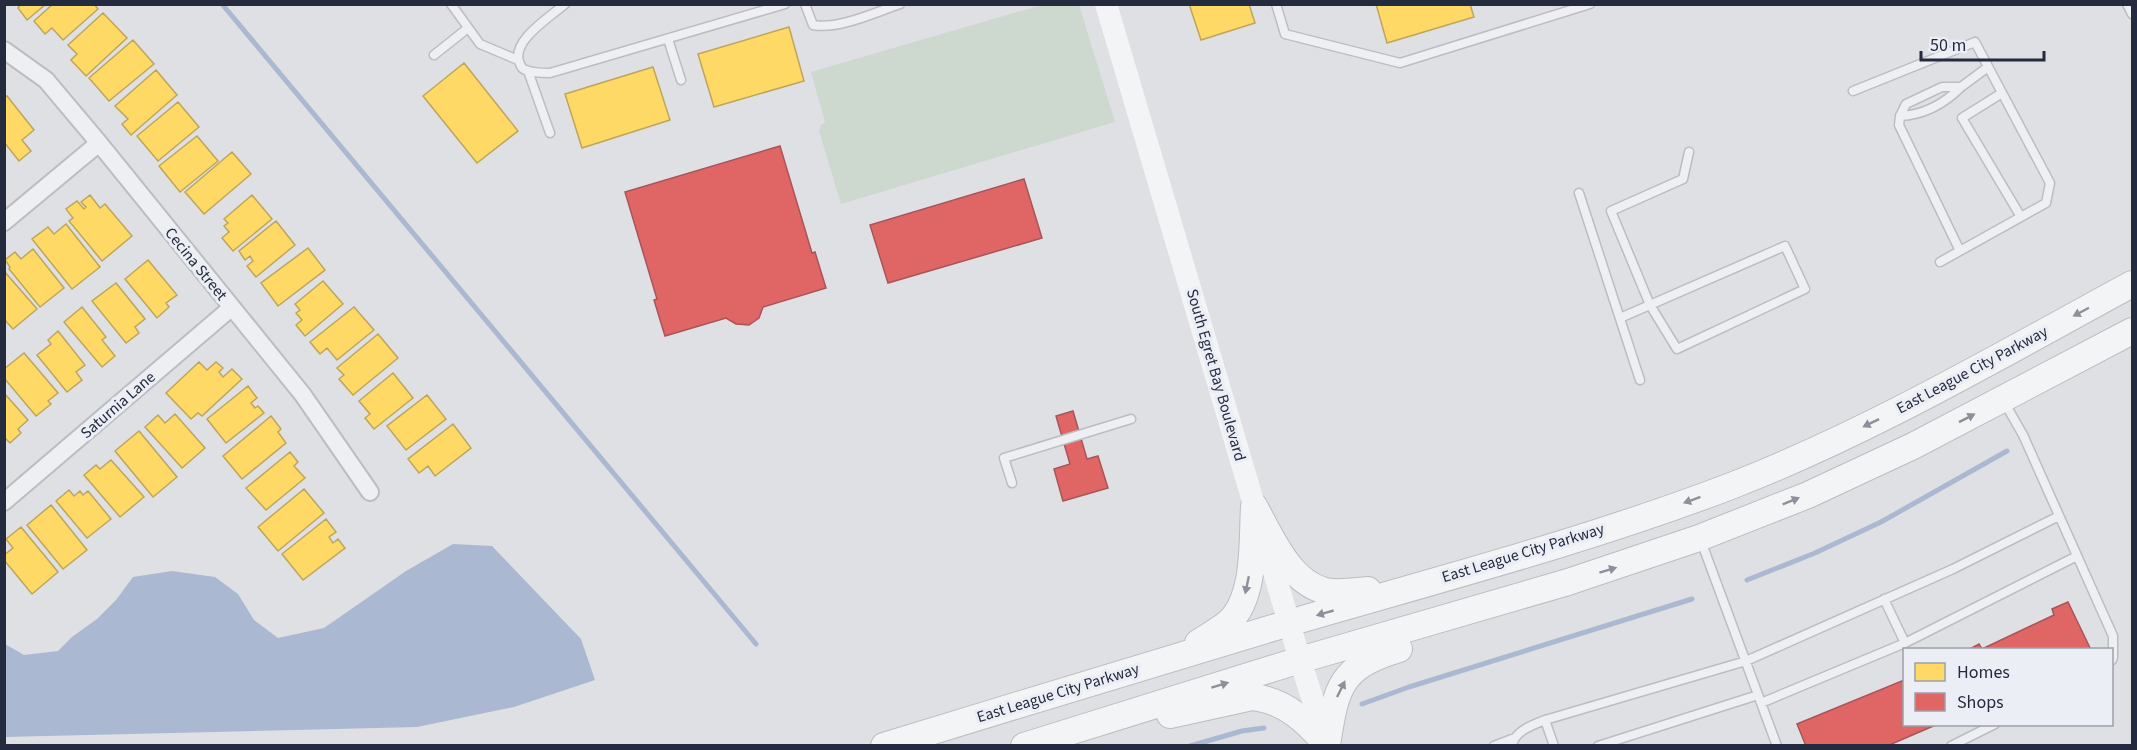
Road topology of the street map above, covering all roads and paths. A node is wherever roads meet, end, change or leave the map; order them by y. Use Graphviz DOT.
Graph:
graph roads {
  1 [pos="451,4"];
  2 [pos="565,4"];
  3 [pos="785,4"];
  4 [pos="805,4"];
  5 [pos="900,4"];
  6 [pos="1106,4"];
  7 [pos="1276,4"];
  8 [pos="1590,4"];
  9 [pos="2127,4"];
  10 [pos="2133,14"];
  11 [pos="468,28"];
  12 [pos="668,39"];
  13 [pos="4,50"];
  14 [pos="434,55"];
  15 [pos="518,60"];
  16 [pos="1988,67"];
  17 [pos="528,71"];
  18 [pos="681,80"];
  19 [pos="1961,87"];
  20 [pos="1853,91"];
  21 [pos="2002,93"];
  22 [pos="1900,116"];
  23 [pos="550,132"];
  24 [pos="99,143"];
  25 [pos="1689,152"];
  26 [pos="1579,193"];
  27 [pos="2021,217"];
  28 [pos="4,222"];
  29 [pos="1960,251"];
  30 [pos="1940,262"];
  31 [pos="2133,284"];
  32 [pos="1650,305"];
  33 [pos="231,308"];
  34 [pos="1620,318"];
  35 [pos="2133,331"];
  36 [pos="1640,380"];
  37 [pos="2003,399"];
  38 [pos="1131,419"];
  39 [pos="1012,483"];
  40 [pos="370,492"];
  41 [pos="4,502"];
  42 [pos="1254,506"];
  43 [pos="2060,516"];
  44 [pos="1700,538"];
  45 [pos="2077,556"];
  46 [pos="1431,582"];
  47 [pos="1568,582"];
  48 [pos="1884,599"];
  49 [pos="1289,623"];
  50 [pos="1905,643"];
  51 [pos="1176,658"];
  52 [pos="2113,658"];
  53 [pos="1300,660"];
  54 [pos="1746,661"];
  55 [pos="1760,699"];
  56 [pos="1545,720"];
  57 [pos="1102,722"];
  58 [pos="1991,726"];
  59 [pos="1512,742"];
  60 [pos="1328,745"];
  61 [pos="884,746"];
  62 [pos="1024,746"];
  63 [pos="1494,746"];
  64 [pos="1554,746"];
  65 [pos="1598,746"];
  66 [pos="1777,746"];
  67 [pos="1951,746"];
  1 -- 11 [label="lane"];
  2 -- 15 [label="lane"];
  3 -- 12 [label="lane"];
  4 -- 5 [label="lane"];
  6 -- 42 [label="main road, South Egret Bay Boulevard"];
  7 -- 8 [label="lane"];
  9 -- 10 [label="lane"];
  11 -- 14 [label="lane"];
  11 -- 15 [label="lane"];
  12 -- 17 [label="lane"];
  12 -- 18 [label="lane"];
  13 -- 24 [label="street, Cecina Street"];
  15 -- 17 [label="lane"];
  16 -- 19 [label="lane"];
  16 -- 20 [label="lane"];
  16 -- 21 [label="lane"];
  17 -- 23 [label="lane"];
  19 -- 22 [label="lane"];
  19 -- 22 [label="lane"];
  21 -- 27 [label="lane"];
  21 -- 27 [label="lane"];
  22 -- 29 [label="lane"];
  24 -- 28 [label="street"];
  24 -- 33 [label="street, Cecina Street"];
  25 -- 32 [label="lane"];
  26 -- 34 [label="lane"];
  27 -- 29 [label="lane"];
  29 -- 30 [label="lane"];
  31 -- 46 [label="main road, East League City Parkway, one-way"];
  32 -- 32 [label="lane"];
  32 -- 34 [label="lane"];
  33 -- 40 [label="street, Cecina Street"];
  33 -- 41 [label="street, Saturnia Lane"];
  34 -- 36 [label="lane"];
  35 -- 37 [label="main road"];
  37 -- 43 [label="lane"];
  44 -- 37 [label="main road, one-way"];
  38 -- 39 [label="lane"];
  42 -- 46 [label="main road"];
  42 -- 49 [label="main road, South Egret Bay Boulevard"];
  42 -- 51 [label="main road, one-way"];
  43 -- 45 [label="lane"];
  43 -- 48 [label="lane"];
  47 -- 44 [label="main road, one-way"];
  44 -- 54 [label="lane"];
  45 -- 50 [label="lane"];
  45 -- 52 [label="lane"];
  46 -- 49 [label="main road, East League City Parkway, one-way"];
  47 -- 53 [label="main road"];
  60 -- 47 [label="main road, one-way"];
  48 -- 50 [label="lane"];
  48 -- 54 [label="lane"];
  49 -- 51 [label="main road, East League City Parkway"];
  49 -- 53 [label="main road, South Egret Bay Boulevard"];
  50 -- 55 [label="lane"];
  51 -- 61 [label="main road, East League City Parkway"];
  57 -- 53 [label="main road, one-way"];
  53 -- 60 [label="main road, South Egret Bay Boulevard"];
  54 -- 55 [label="lane"];
  54 -- 56 [label="lane"];
  55 -- 65 [label="lane"];
  55 -- 66 [label="lane"];
  56 -- 59 [label="lane"];
  56 -- 64 [label="lane"];
  57 -- 60 [label="main road"];
  57 -- 62 [label="main road"];
  58 -- 67 [label="lane"];
  59 -- 63 [label="lane"];
}
